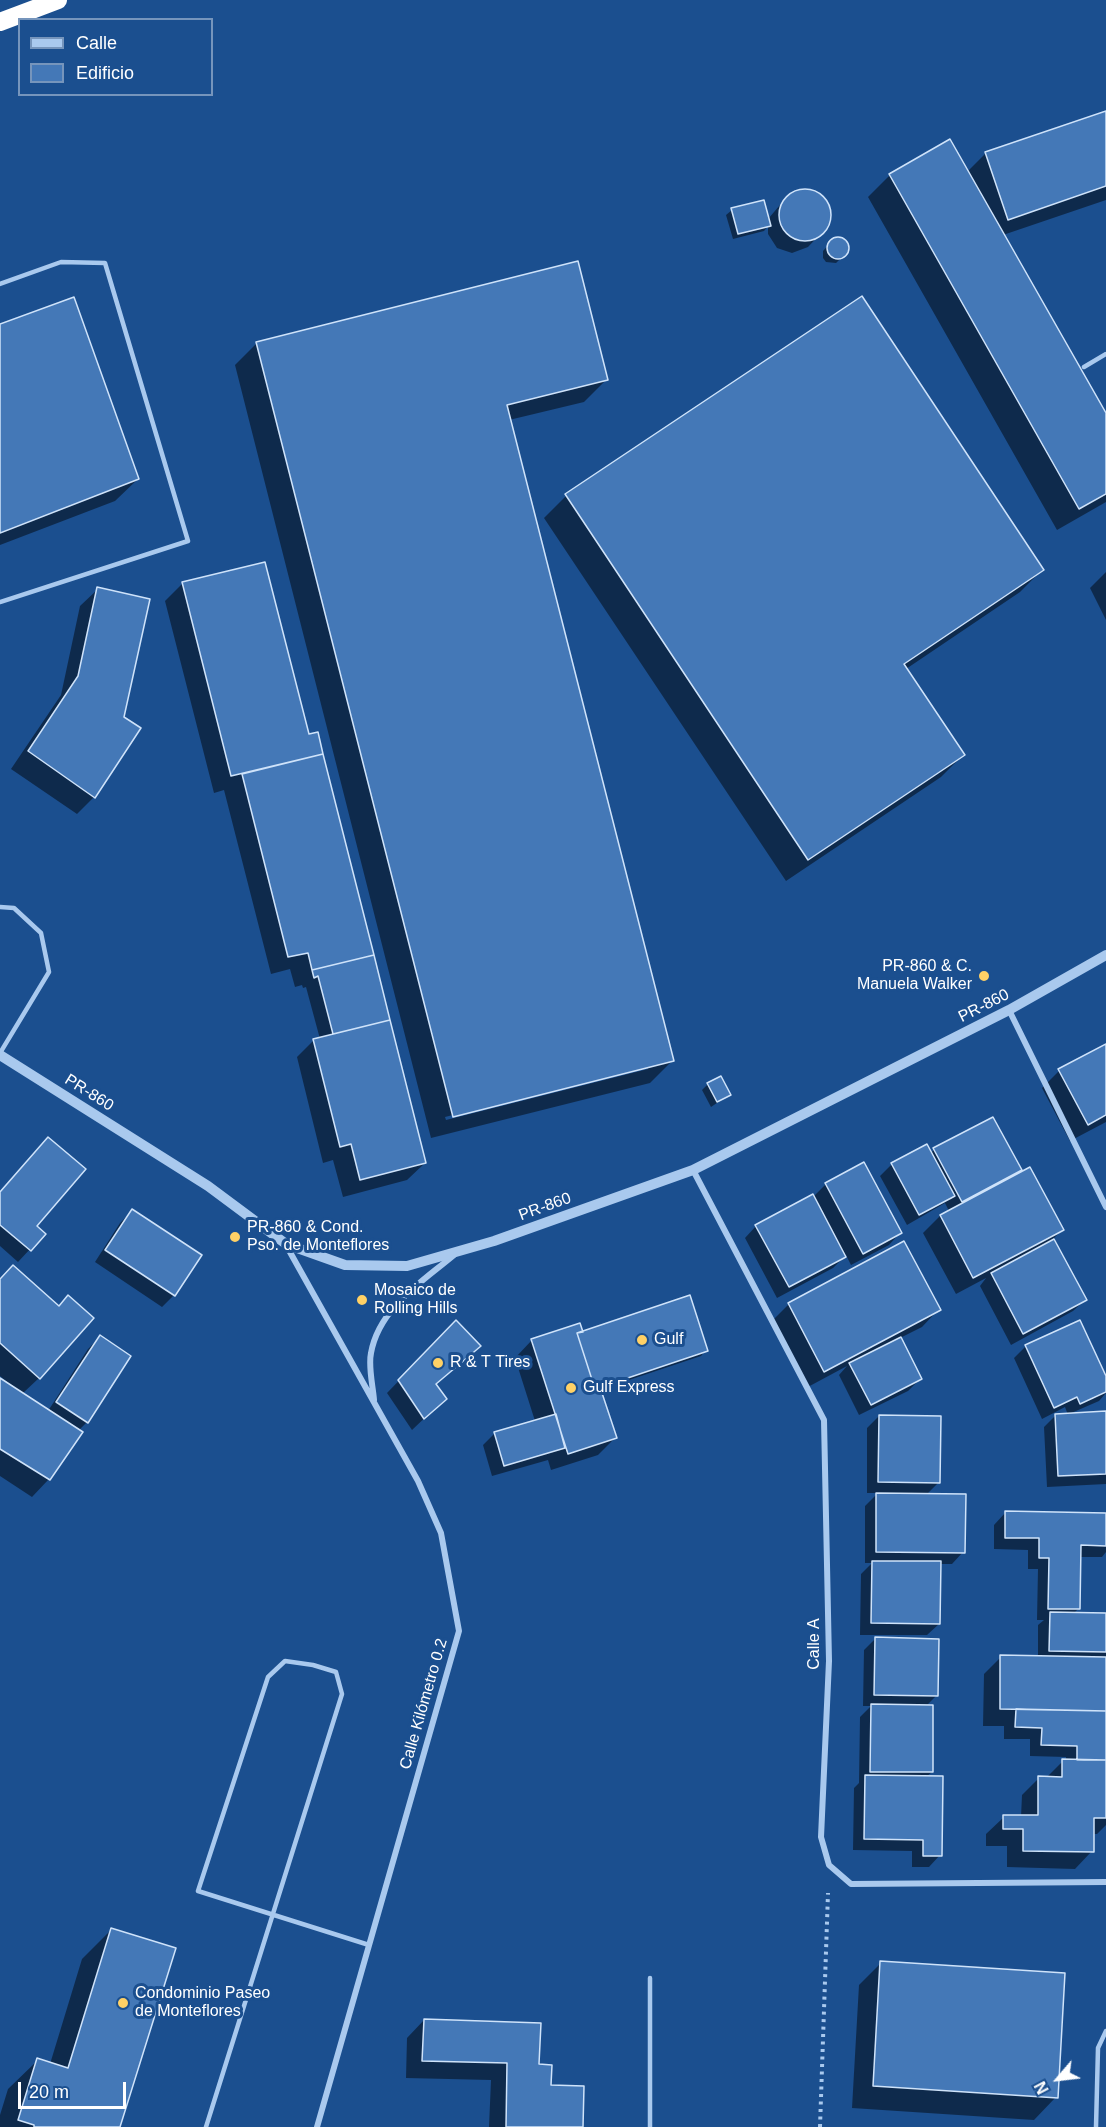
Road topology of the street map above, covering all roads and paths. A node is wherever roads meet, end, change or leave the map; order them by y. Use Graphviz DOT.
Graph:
graph roads {
  1 [pos="57,0"];
  2 [pos="0,22"];
  3 [pos="0,284"];
  4 [pos="1106,354"];
  5 [pos="1084,367"];
  6 [pos="0,602"];
  7 [pos="0,907"];
  8 [pos="1106,955"];
  9 [pos="1009,1010"];
  10 [pos="0,1054"];
  11 [pos="693,1170"];
  12 [pos="1106,1207"];
  13 [pos="286,1244"];
  14 [pos="460,1250"];
  15 [pos="374,1403"];
  16 [pos="829,1865"];
  17 [pos="1106,1882"];
  18 [pos="273,1914"];
  19 [pos="369,1945"];
  20 [pos="650,1978"];
  21 [pos="1106,2031"];
  22 [pos="206,2127"];
  23 [pos="317,2127"];
  24 [pos="650,2127"];
  25 [pos="819,2127"];
  26 [pos="1095,2127"];
  1 -- 2 [label="highway"];
  3 -- 6 [label="lane"];
  4 -- 5 [label="lane"];
  7 -- 10 [label="lane"];
  8 -- 9 [label="street, PR-860 / PR-860"];
  9 -- 11 [label="street, PR-860 / PR-860"];
  9 -- 12 [label="street"];
  10 -- 13 [label="street, PR-860 / PR-860"];
  11 -- 14 [label="street, PR-860 / PR-860"];
  11 -- 16 [label="street, Calle A"];
  13 -- 14 [label="street, PR-860 / PR-860"];
  13 -- 15 [label="street, Calle Kilómetro 0.2"];
  14 -- 15 [label="street"];
  15 -- 19 [label="street, Calle Kilómetro 0.2"];
  16 -- 17 [label="street"];
  16 -- 25 [label="path"];
  18 -- 18 [label="lane"];
  18 -- 19 [label="lane"];
  18 -- 22 [label="lane"];
  19 -- 23 [label="street, Calle Kilómetro 0.2"];
  20 -- 24 [label="lane"];
  21 -- 26 [label="lane"];
}
